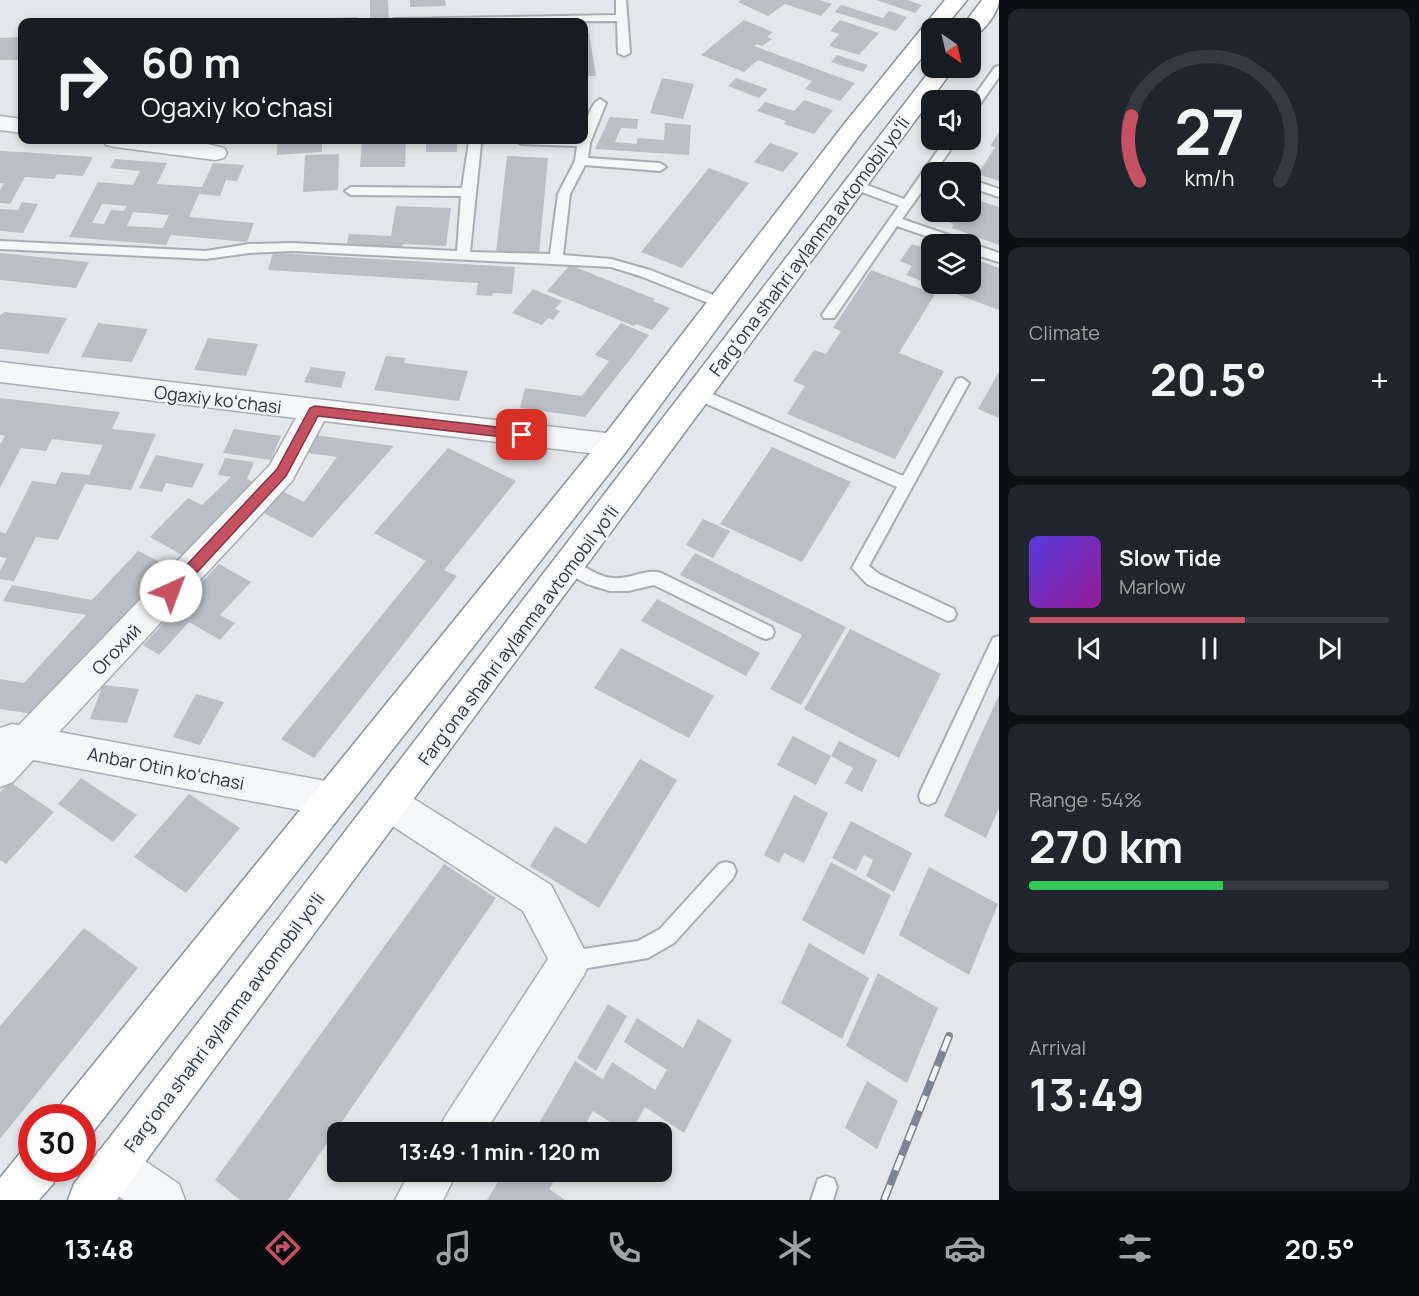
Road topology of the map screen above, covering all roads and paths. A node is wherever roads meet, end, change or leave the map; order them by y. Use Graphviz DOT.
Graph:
graph roads {
  1 [pos="621,0"];
  2 [pos="956,0"];
  3 [pos="993,0"];
  4 [pos="622,18"];
  5 [pos="941,18"];
  6 [pos="980,18"];
  7 [pos="588,19"];
  8 [pos="921,43"];
  9 [pos="624,53"];
  10 [pos="999,69"];
  11 [pos="935,78"];
  12 [pos="981,95"];
  13 [pos="600,103"];
  14 [pos="0,123"];
  15 [pos="18,125"];
  16 [pos="588,133"];
  17 [pos="146,144"];
  18 [pos="475,144"];
  19 [pos="584,144"];
  20 [pos="215,153"];
  21 [pos="581,161"];
  22 [pos="660,167"];
  23 [pos="855,185"];
  24 [pos="921,186"];
  25 [pos="981,187"];
  26 [pos="351,191"];
  27 [pos="468,192"];
  28 [pos="999,193"];
  29 [pos="906,204"];
  30 [pos="895,221"];
  31 [pos="932,234"];
  32 [pos="0,245"];
  33 [pos="981,252"];
  34 [pos="463,257"];
  35 [pos="999,258"];
  36 [pos="556,259"];
  37 [pos="722,303"];
  38 [pos="830,315"];
  39 [pos="0,372"];
  40 [pos="962,383"];
  41 [pos="698,394"];
  42 [pos="315,411"];
  43 [pos="614,446"];
  44 [pos="906,484"];
  45 [pos="569,566"];
  46 [pos="948,614"];
  47 [pos="766,632"];
  48 [pos="999,644"];
  49 [pos="14,741"];
  50 [pos="0,770"];
  51 [pos="928,796"];
  52 [pos="331,800"];
  53 [pos="390,804"];
  54 [pos="726,872"];
  55 [pos="570,961"];
  56 [pos="88,1104"];
  57 [pos="466,1122"];
  58 [pos="26,1182"];
  59 [pos="429,1182"];
  60 [pos="102,1184"];
  61 [pos="11,1200"];
  62 [pos="163,1200"];
  63 [pos="417,1200"];
  1 -- 4 [label="lane"];
  2 -- 5 [label="highway, Fargʻona shahri aylanma avtomobil yoʻli"];
  3 -- 6 [label="highway"];
  4 -- 7 [label="lane"];
  4 -- 9 [label="lane"];
  8 -- 37 [label="highway, Fargʻona shahri aylanma avtomobil yoʻli"];
  10 -- 12 [label="lane"];
  11 -- 23 [label="highway, Fargʻona shahri aylanma avtomobil yoʻli"];
  13 -- 16 [label="lane"];
  14 -- 15 [label="street"];
  17 -- 20 [label="street"];
  18 -- 27 [label="lane"];
  19 -- 21 [label="lane"];
  21 -- 22 [label="lane"];
  21 -- 36 [label="lane"];
  23 -- 29 [label="lane"];
  23 -- 41 [label="highway, Fargʻona shahri aylanma avtomobil yoʻli"];
  24 -- 29 [label="lane"];
  25 -- 28 [label="lane"];
  26 -- 27 [label="lane"];
  27 -- 34 [label="lane"];
  29 -- 30 [label="lane"];
  30 -- 31 [label="lane"];
  30 -- 38 [label="lane"];
  32 -- 34 [label="lane"];
  33 -- 35 [label="lane"];
  34 -- 36 [label="lane"];
  36 -- 37 [label="lane"];
  37 -- 43 [label="highway, Fargʻona shahri aylanma avtomobil yoʻli"];
  39 -- 42 [label="street, Ogaxiy koʻchasi"];
  40 -- 44 [label="lane"];
  41 -- 44 [label="lane"];
  41 -- 45 [label="highway, Fargʻona shahri aylanma avtomobil yoʻli"];
  42 -- 43 [label="street, Ogaxiy koʻchasi"];
  42 -- 49 [label="street, Огохий"];
  43 -- 52 [label="highway, Fargʻona shahri aylanma avtomobil yoʻli"];
  44 -- 46 [label="lane"];
  45 -- 47 [label="lane"];
  45 -- 53 [label="highway, Fargʻona shahri aylanma avtomobil yoʻli"];
  48 -- 51 [label="lane"];
  49 -- 50 [label="street, Огохий"];
  49 -- 52 [label="street, Anbar Otin koʻchasi"];
  52 -- 56 [label="highway, Fargʻona shahri aylanma avtomobil yoʻli"];
  53 -- 55 [label="street"];
  53 -- 60 [label="highway, Fargʻona shahri aylanma avtomobil yoʻli"];
  54 -- 55 [label="lane"];
  55 -- 57 [label="street"];
  58 -- 61 [label="highway"];
  59 -- 63 [label="street"];
  60 -- 62 [label="street"];
}
